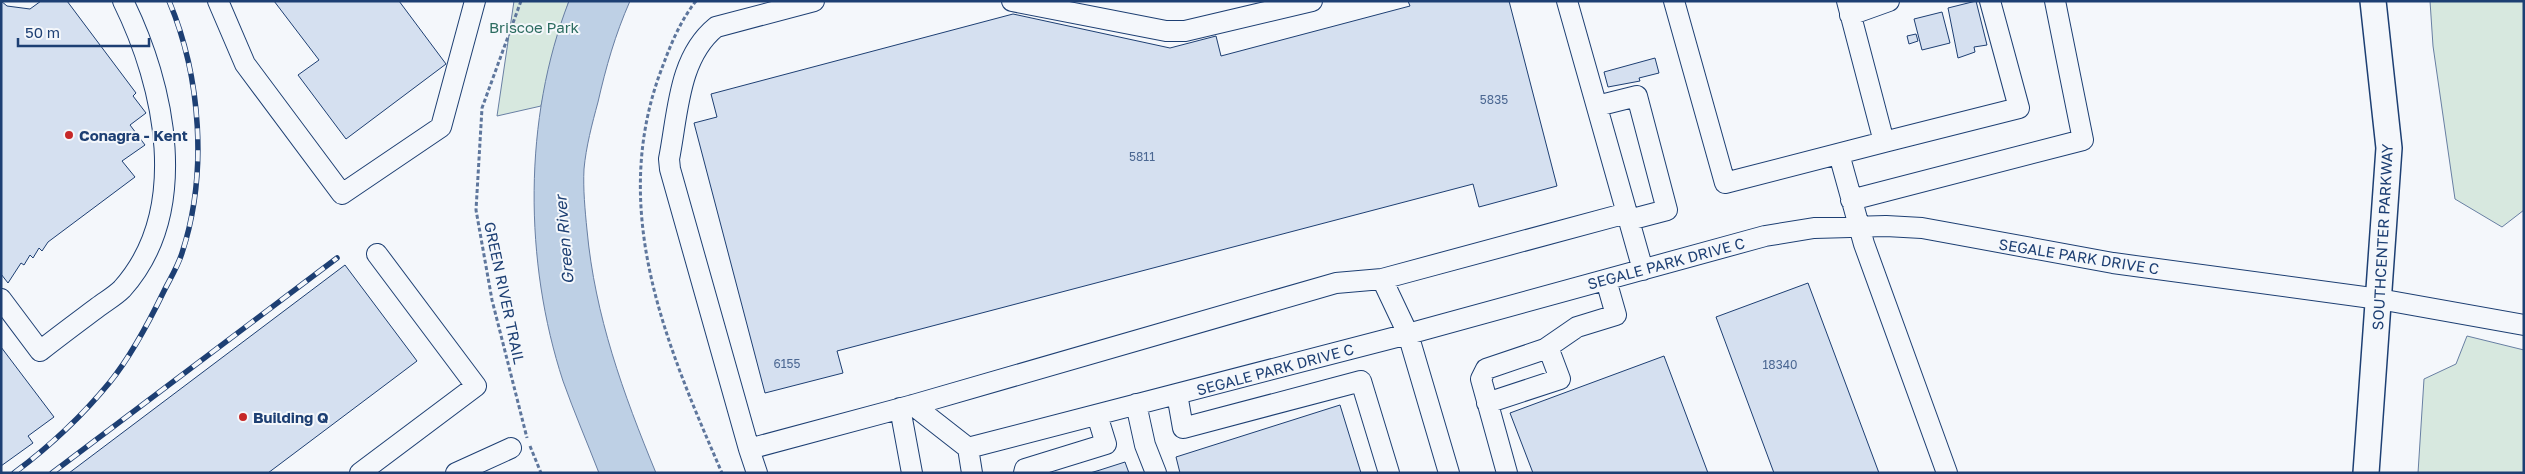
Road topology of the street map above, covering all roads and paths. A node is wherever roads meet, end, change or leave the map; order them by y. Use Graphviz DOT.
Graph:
graph roads {
  1 [pos="122,1"];
  2 [pos="218,1"];
  3 [pos="475,1"];
  4 [pos="521,1"];
  5 [pos="696,1"];
  6 [pos="814,1"];
  7 [pos="1012,1"];
  8 [pos="1312,1"];
  9 [pos="1567,1"];
  10 [pos="1674,1"];
  11 [pos="1889,1"];
  12 [pos="1990,1"];
  13 [pos="2055,1"];
  14 [pos="2373,1"];
  15 [pos="1848,8"];
  16 [pos="1597,106"];
  17 [pos="1884,142"];
  18 [pos="1840,154"];
  19 [pos="1851,200"];
  20 [pos="1628,217"];
  21 [pos="1858,226"];
  22 [pos="377,254"];
  23 [pos="1643,270"];
  24 [pos="1382,279"];
  25 [pos="1606,280"];
  26 [pos="2379,299"];
  27 [pos="1,300"];
  28 [pos="2524,324"];
  29 [pos="1408,334"];
  30 [pos="1548,347"];
  31 [pos="1177,394"];
  32 [pos="1487,403"];
  33 [pos="1136,404"];
  34 [pos="907,407"];
  35 [pos="1097,415"];
  36 [pos="511,448"];
  37 [pos="968,448"];
  38 [pos="748,449"];
  39 [pos="360,473"];
  40 [pos="456,473"];
  41 [pos="541,473"];
  42 [pos="722,473"];
  43 [pos="757,473"];
  44 [pos="912,473"];
  45 [pos="972,473"];
  46 [pos="1024,473"];
  47 [pos="1156,473"];
  48 [pos="1389,473"];
  49 [pos="1450,473"];
  50 [pos="1507,473"];
  51 [pos="1947,473"];
  52 [pos="2366,473"];
  1 -- 27 [label="street"];
  2 -- 3 [label="street"];
  4 -- 41 [label="path, GREEN RIVER TRAIL"];
  5 -- 42 [label="path"];
  6 -- 38 [label="street"];
  7 -- 8 [label="street"];
  9 -- 16 [label="street"];
  10 -- 18 [label="street"];
  11 -- 15 [label="street"];
  12 -- 17 [label="street"];
  13 -- 19 [label="street"];
  14 -- 26 [label="main road, SOUTHCENTER PARKWAY"];
  15 -- 17 [label="street"];
  16 -- 20 [label="street"];
  16 -- 20 [label="street"];
  17 -- 18 [label="street"];
  18 -- 19 [label="street"];
  19 -- 21 [label="street"];
  20 -- 23 [label="street"];
  20 -- 24 [label="street"];
  21 -- 23 [label="street, SEGALE PARK DRIVE C"];
  21 -- 26 [label="street, SEGALE PARK DRIVE C"];
  21 -- 51 [label="street"];
  22 -- 39 [label="street"];
  23 -- 25 [label="street, SEGALE PARK DRIVE C"];
  24 -- 29 [label="street"];
  24 -- 34 [label="street"];
  25 -- 29 [label="street, SEGALE PARK DRIVE C"];
  25 -- 30 [label="street"];
  26 -- 28 [label="street, SEGALE PARK DRIVE C"];
  26 -- 52 [label="main road, SOUTHCENTER PARKWAY"];
  29 -- 31 [label="street, SEGALE PARK DRIVE C"];
  29 -- 49 [label="street"];
  30 -- 32 [label="street"];
  30 -- 32 [label="street"];
  31 -- 33 [label="street, SEGALE PARK DRIVE C"];
  31 -- 48 [label="street"];
  32 -- 50 [label="street"];
  33 -- 35 [label="street, SEGALE PARK DRIVE C"];
  33 -- 47 [label="street"];
  34 -- 37 [label="street"];
  34 -- 38 [label="street"];
  34 -- 44 [label="street"];
  35 -- 37 [label="street, SEGALE PARK DRIVE C"];
  35 -- 46 [label="street"];
  36 -- 40 [label="street"];
  37 -- 45 [label="street"];
  38 -- 43 [label="street"];
}
